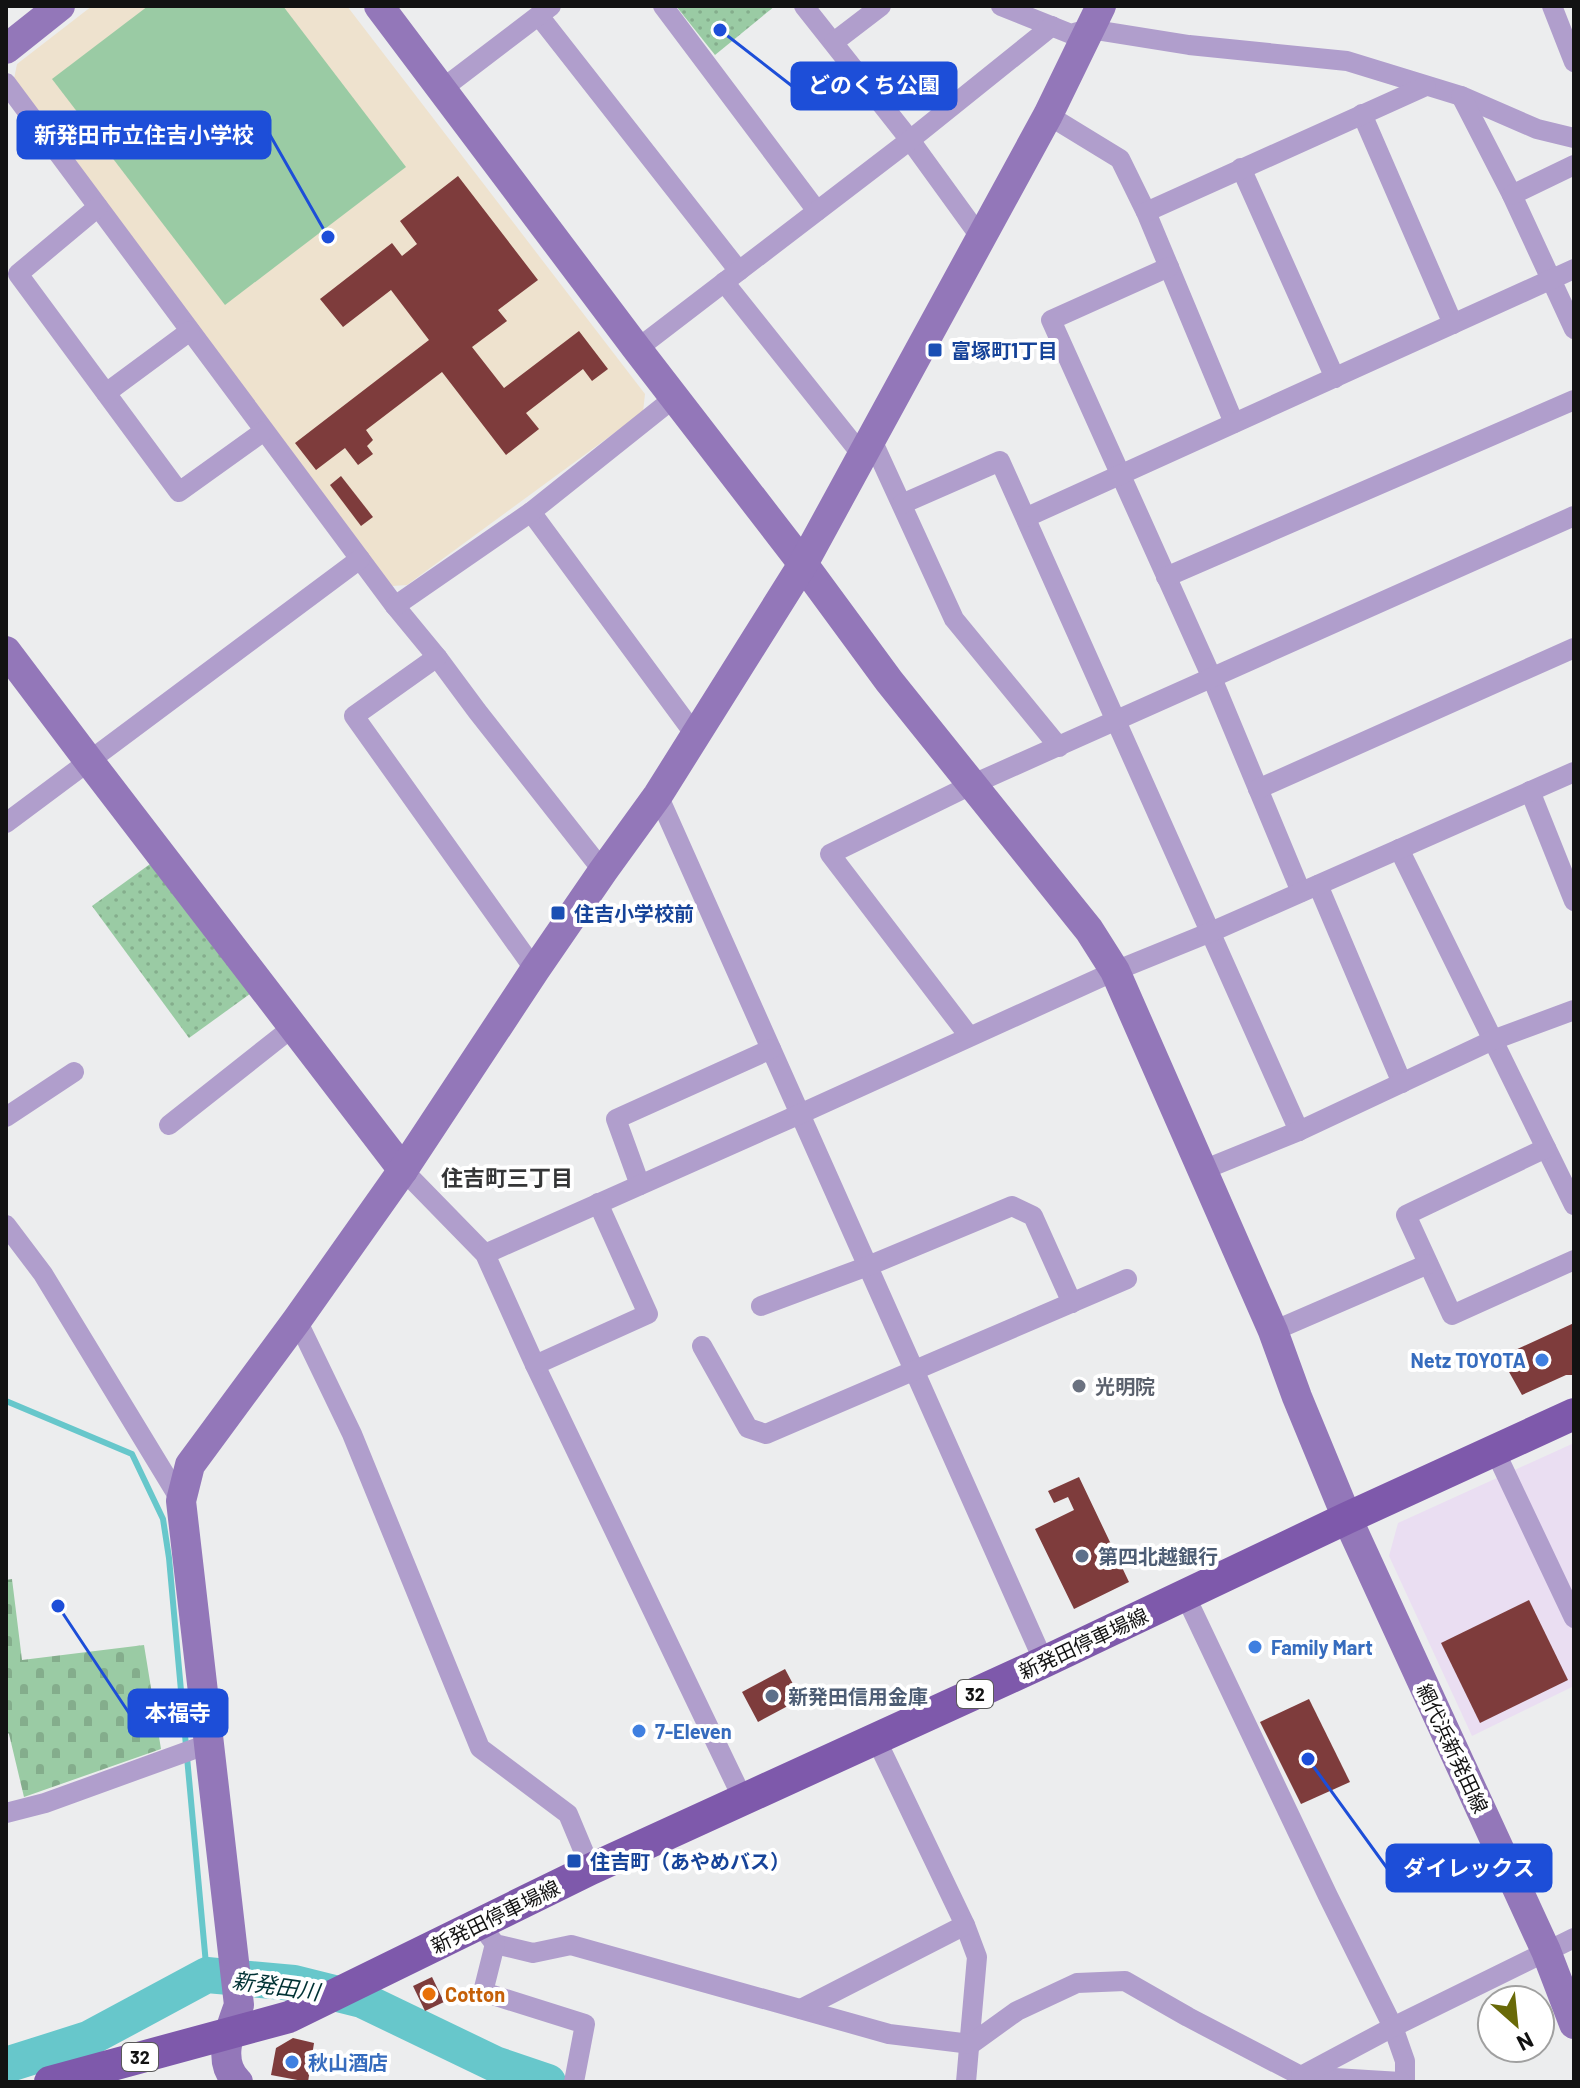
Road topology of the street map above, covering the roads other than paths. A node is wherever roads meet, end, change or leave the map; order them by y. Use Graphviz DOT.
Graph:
graph roads {
  1 [pos="60,6"];
  2 [pos="379,6"];
  3 [pos="663,6"];
  4 [pos="804,6"];
  5 [pos="881,6"];
  6 [pos="1001,6"];
  7 [pos="1552,6"];
  8 [pos="545,11"];
  9 [pos="1095,18"];
  10 [pos="1052,26"];
  11 [pos="834,42"];
  12 [pos="6,49"];
  13 [pos="1574,62"];
  14 [pos="6,83"];
  15 [pos="1426,86"];
  16 [pos="442,89"];
  17 [pos="1461,96"];
  18 [pos="1362,114"];
  19 [pos="1048,115"];
  20 [pos="1574,138"];
  21 [pos="910,140"];
  22 [pos="1574,165"];
  23 [pos="1241,168"];
  24 [pos="1512,195"];
  25 [pos="98,207"];
  26 [pos="817,211"];
  27 [pos="1146,212"];
  28 [pos="981,238"];
  29 [pos="1169,267"];
  30 [pos="1574,269"];
  31 [pos="732,276"];
  32 [pos="1552,279"];
  33 [pos="1453,324"];
  34 [pos="1574,329"];
  35 [pos="190,331"];
  36 [pos="637,349"];
  37 [pos="1335,378"];
  38 [pos="106,393"];
  39 [pos="674,398"];
  40 [pos="1574,400"];
  41 [pos="1234,423"];
  42 [pos="264,431"];
  43 [pos="866,446"];
  44 [pos="1121,475"];
  45 [pos="902,504"];
  46 [pos="531,512"];
  47 [pos="1574,516"];
  48 [pos="1027,517"];
  49 [pos="360,559"];
  50 [pos="803,564"];
  51 [pos="1166,577"];
  52 [pos="395,606"];
  53 [pos="1574,648"];
  54 [pos="6,651"];
  55 [pos="437,657"];
  56 [pos="1212,678"];
  57 [pos="1117,720"];
  58 [pos="696,736"];
  59 [pos="1059,747"];
  60 [pos="89,761"];
  61 [pos="1574,772"];
  62 [pos="971,785"];
  63 [pos="1258,789"];
  64 [pos="1530,791"];
  65 [pos="658,795"];
  66 [pos="6,823"];
  67 [pos="1399,849"];
  68 [pos="603,871"];
  69 [pos="1309,889"];
  70 [pos="1574,901"];
  71 [pos="1211,932"];
  72 [pos="535,970"];
  73 [pos="1115,971"];
  74 [pos="1574,1010"];
  75 [pos="293,1027"];
  76 [pos="969,1036"];
  77 [pos="1493,1040"];
  78 [pos="771,1049"];
  79 [pos="74,1072"];
  80 [pos="1402,1083"];
  81 [pos="800,1114"];
  82 [pos="6,1117"];
  83 [pos="169,1125"];
  84 [pos="1299,1131"];
  85 [pos="1546,1148"];
  86 [pos="403,1170"];
  87 [pos="1203,1170"];
  88 [pos="640,1185"];
  89 [pos="598,1203"];
  90 [pos="1574,1205"];
  91 [pos="6,1225"];
  92 [pos="485,1254"];
  93 [pos="1574,1260"];
  94 [pos="1428,1264"];
  95 [pos="868,1266"];
  96 [pos="1127,1279"];
  97 [pos="1072,1303"];
  98 [pos="761,1306"];
  99 [pos="297,1320"];
  100 [pos="1273,1331"];
  101 [pos="702,1346"];
  102 [pos="535,1365"];
  103 [pos="915,1371"];
  104 [pos="1574,1414"];
  105 [pos="1495,1451"];
  106 [pos="181,1501"];
  107 [pos="1347,1518"];
  108 [pos="1185,1595"];
  109 [pos="1574,1618"];
  110 [pos="1044,1662"];
  111 [pos="876,1739"];
  112 [pos="208,1744"];
  113 [pos="743,1799"];
  114 [pos="6,1813"];
  115 [pos="591,1869"];
  116 [pos="965,1925"];
  117 [pos="487,1934"];
  118 [pos="1574,1938"];
  119 [pos="1546,1951"];
  120 [pos="801,2009"];
  121 [pos="234,2018"];
  122 [pos="1574,2024"];
  123 [pos="1393,2027"];
  124 [pos="971,2044"];
  125 [pos="1301,2076"];
  126 [pos="575,2078"];
  127 [pos="50,2082"];
  128 [pos="238,2082"];
  129 [pos="966,2082"];
  130 [pos="1403,2082"];
  1 -- 12 [label="street"];
  2 -- 16 [label="street, 網代浜新発田線"];
  3 -- 26 [label="street"];
  4 -- 11 [label="street"];
  5 -- 11 [label="street"];
  6 -- 10 [label="street"];
  7 -- 13 [label="street"];
  8 -- 16 [label="street"];
  8 -- 31 [label="street"];
  9 -- 10 [label="street"];
  9 -- 15 [label="street"];
  9 -- 19 [label="street"];
  10 -- 21 [label="street"];
  11 -- 21 [label="street"];
  14 -- 25 [label="street"];
  15 -- 17 [label="street"];
  15 -- 18 [label="street"];
  16 -- 36 [label="street, 網代浜新発田線"];
  17 -- 20 [label="street"];
  17 -- 24 [label="street"];
  18 -- 23 [label="street"];
  18 -- 33 [label="street"];
  19 -- 27 [label="street"];
  19 -- 28 [label="street"];
  21 -- 26 [label="street"];
  21 -- 28 [label="street"];
  22 -- 24 [label="street"];
  23 -- 27 [label="street"];
  23 -- 37 [label="street"];
  24 -- 32 [label="street"];
  25 -- 35 [label="street"];
  25 -- 38 [label="street"];
  26 -- 31 [label="street"];
  27 -- 29 [label="street"];
  28 -- 43 [label="street"];
  29 -- 41 [label="street"];
  29 -- 44 [label="street"];
  30 -- 32 [label="street"];
  31 -- 36 [label="street"];
  31 -- 43 [label="street"];
  32 -- 33 [label="street"];
  32 -- 34 [label="street"];
  33 -- 37 [label="street"];
  35 -- 38 [label="street"];
  35 -- 42 [label="street"];
  36 -- 39 [label="street, 網代浜新発田線"];
  37 -- 41 [label="street"];
  38 -- 42 [label="street"];
  39 -- 46 [label="street"];
  39 -- 50 [label="street, 網代浜新発田線"];
  40 -- 51 [label="street"];
  41 -- 44 [label="street"];
  42 -- 49 [label="street"];
  43 -- 45 [label="street"];
  43 -- 50 [label="street"];
  44 -- 48 [label="street"];
  44 -- 51 [label="street"];
  45 -- 48 [label="street"];
  45 -- 59 [label="street"];
  46 -- 52 [label="street"];
  46 -- 58 [label="street"];
  47 -- 56 [label="street"];
  48 -- 57 [label="street"];
  49 -- 52 [label="street"];
  49 -- 60 [label="street"];
  50 -- 58 [label="street"];
  50 -- 62 [label="street, 網代浜新発田線"];
  51 -- 56 [label="street"];
  52 -- 55 [label="street"];
  53 -- 63 [label="street"];
  54 -- 60 [label="street"];
  55 -- 68 [label="street"];
  55 -- 72 [label="street"];
  56 -- 57 [label="street"];
  56 -- 63 [label="street"];
  57 -- 59 [label="street"];
  57 -- 71 [label="street"];
  58 -- 65 [label="street"];
  59 -- 62 [label="street"];
  60 -- 66 [label="street"];
  60 -- 75 [label="street"];
  61 -- 64 [label="street"];
  62 -- 73 [label="street, 網代浜新発田線"];
  62 -- 76 [label="street"];
  63 -- 69 [label="street"];
  64 -- 67 [label="street"];
  64 -- 70 [label="street"];
  65 -- 68 [label="street"];
  65 -- 78 [label="street"];
  67 -- 69 [label="street"];
  67 -- 77 [label="street"];
  68 -- 72 [label="street"];
  69 -- 71 [label="street"];
  69 -- 80 [label="street"];
  71 -- 73 [label="street"];
  71 -- 84 [label="street"];
  72 -- 86 [label="street"];
  73 -- 76 [label="street"];
  73 -- 87 [label="street, 網代浜新発田線"];
  74 -- 77 [label="street"];
  75 -- 83 [label="street"];
  75 -- 86 [label="street"];
  76 -- 81 [label="street"];
  77 -- 80 [label="street"];
  77 -- 85 [label="street"];
  78 -- 81 [label="street"];
  78 -- 88 [label="street"];
  79 -- 82 [label="street"];
  80 -- 84 [label="street"];
  81 -- 88 [label="street"];
  81 -- 95 [label="street"];
  84 -- 87 [label="street"];
  85 -- 90 [label="street"];
  85 -- 94 [label="street"];
  86 -- 92 [label="street"];
  86 -- 99 [label="street"];
  87 -- 100 [label="street, 網代浜新発田線"];
  88 -- 89 [label="street"];
  89 -- 92 [label="street"];
  89 -- 102 [label="street"];
  91 -- 106 [label="street"];
  92 -- 102 [label="street"];
  93 -- 94 [label="street"];
  94 -- 100 [label="street"];
  95 -- 97 [label="street"];
  95 -- 98 [label="street"];
  95 -- 103 [label="street"];
  96 -- 97 [label="street"];
  97 -- 103 [label="street"];
  99 -- 106 [label="street"];
  99 -- 115 [label="street"];
  100 -- 107 [label="street, 網代浜新発田線"];
  101 -- 103 [label="street"];
  102 -- 113 [label="street"];
  103 -- 110 [label="street"];
  104 -- 105 [label="main road, 新発田停車場線 / 32"];
  105 -- 107 [label="main road, 新発田停車場線 / 32"];
  105 -- 109 [label="street"];
  106 -- 112 [label="street"];
  107 -- 108 [label="main road, 新発田停車場線 / 32"];
  107 -- 119 [label="street, 網代浜新発田線"];
  108 -- 110 [label="main road, 新発田停車場線 / 32"];
  108 -- 123 [label="street"];
  110 -- 111 [label="main road, 新発田停車場線 / 32"];
  111 -- 113 [label="main road, 新発田停車場線 / 32"];
  111 -- 116 [label="street"];
  112 -- 114 [label="street"];
  112 -- 121 [label="street"];
  113 -- 115 [label="main road, 新発田停車場線 / 32"];
  115 -- 117 [label="main road, 新発田停車場線 / 32"];
  116 -- 120 [label="street"];
  116 -- 124 [label="street"];
  117 -- 120 [label="street"];
  117 -- 121 [label="main road, 新発田停車場線 / 32"];
  117 -- 126 [label="street"];
  118 -- 119 [label="street"];
  119 -- 122 [label="street, 網代浜新発田線"];
  119 -- 123 [label="street"];
  120 -- 124 [label="street"];
  121 -- 127 [label="main road, 32"];
  121 -- 128 [label="street"];
  123 -- 125 [label="street"];
  123 -- 130 [label="street"];
  124 -- 125 [label="street"];
  124 -- 129 [label="street"];
  125 -- 130 [label="street"];
}
